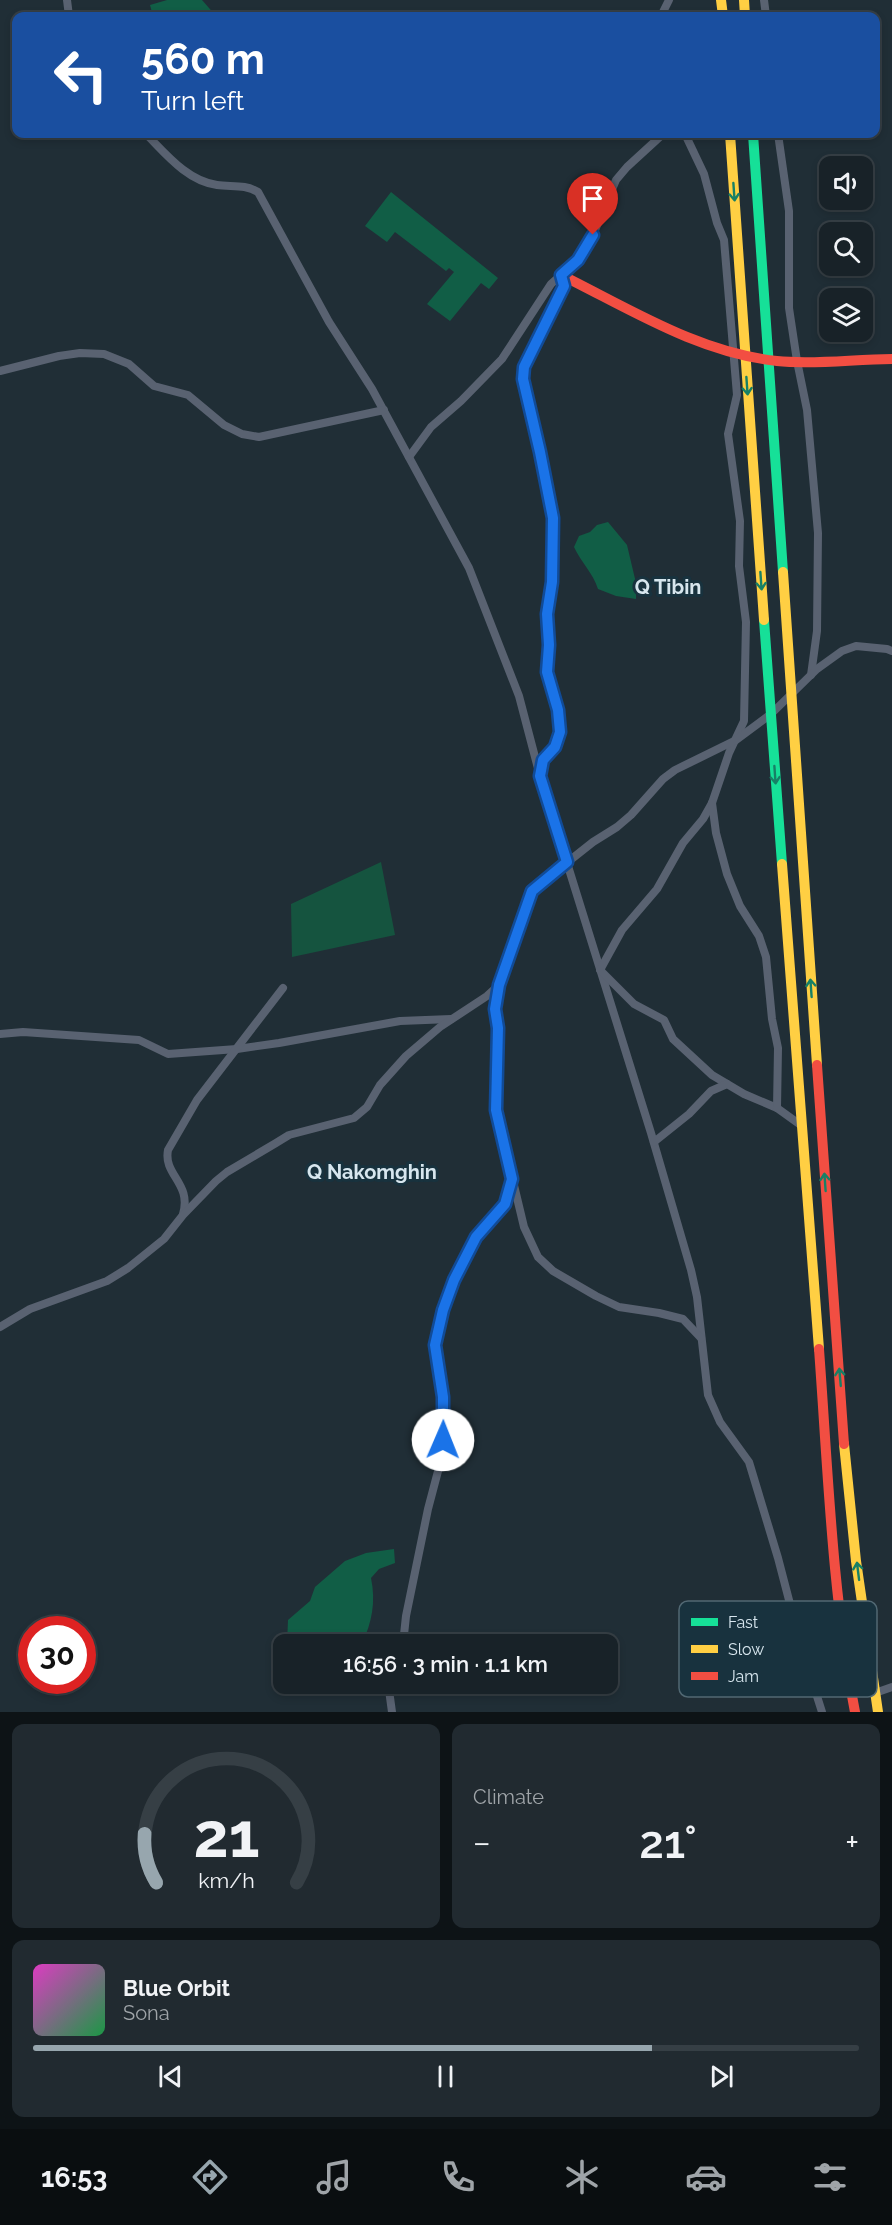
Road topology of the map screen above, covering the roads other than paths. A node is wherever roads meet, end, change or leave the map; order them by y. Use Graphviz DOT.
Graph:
graph roads {
  1 [pos="150,138"];
  2 [pos="658,138"];
  3 [pos="687,138"];
  4 [pos="730,138"];
  5 [pos="753,138"];
  6 [pos="779,138"];
  7 [pos="561,275"];
  8 [pos="740,354"];
  9 [pos="892,359"];
  10 [pos="769,360"];
  11 [pos="796,361"];
  12 [pos="0,371"];
  13 [pos="384,410"];
  14 [pos="409,457"];
  15 [pos="892,651"];
  16 [pos="811,675"];
  17 [pos="791,694"];
  18 [pos="771,714"];
  19 [pos="736,740"];
  20 [pos="540,776"];
  21 [pos="712,803"];
  22 [pos="567,862"];
  23 [pos="600,970"];
  24 [pos="499,985"];
  25 [pos="283,988"];
  26 [pos="453,1019"];
  27 [pos="0,1034"];
  28 [pos="237,1049"];
  29 [pos="726,1083"];
  30 [pos="777,1108"];
  31 [pos="802,1126"];
  32 [pos="654,1142"];
  33 [pos="512,1179"];
  34 [pos="183,1215"];
  35 [pos="0,1327"];
  36 [pos="701,1338"];
  37 [pos="789,1601"];
  38 [pos="840,1601"];
  39 [pos="861,1601"];
  40 [pos="404,1634"];
  41 [pos="892,1687"];
  42 [pos="877,1692"];
  43 [pos="390,1694"];
  44 [pos="817,1697"];
  45 [pos="852,1697"];
  46 [pos="876,1697"];
  47 [pos="392,1712"];
  48 [pos="822,1712"];
  49 [pos="855,1712"];
  50 [pos="878,1712"];
  1 -- 13 [label="street"];
  2 -- 7 [label="street"];
  3 -- 8 [label="street"];
  4 -- 8 [label="main road, one-way"];
  5 -- 10 [label="main road"];
  6 -- 11 [label="street"];
  7 -- 8 [label="main road"];
  7 -- 14 [label="street"];
  7 -- 20 [label="street"];
  8 -- 10 [label="main road"];
  8 -- 18 [label="main road, one-way"];
  8 -- 19 [label="street"];
  9 -- 11 [label="main road"];
  10 -- 11 [label="main road"];
  10 -- 17 [label="main road"];
  11 -- 16 [label="street"];
  12 -- 13 [label="street"];
  13 -- 14 [label="street"];
  14 -- 20 [label="street"];
  15 -- 16 [label="street"];
  16 -- 17 [label="street"];
  17 -- 18 [label="street"];
  39 -- 17 [label="main road, one-way"];
  18 -- 19 [label="street"];
  18 -- 31 [label="main road, one-way"];
  19 -- 21 [label="street"];
  19 -- 22 [label="street"];
  20 -- 22 [label="street"];
  21 -- 23 [label="street"];
  21 -- 30 [label="street"];
  22 -- 23 [label="street"];
  22 -- 24 [label="street"];
  23 -- 29 [label="street"];
  23 -- 32 [label="street"];
  24 -- 26 [label="street"];
  24 -- 33 [label="street"];
  25 -- 28 [label="street"];
  26 -- 28 [label="street"];
  26 -- 34 [label="street"];
  27 -- 28 [label="street"];
  28 -- 34 [label="street"];
  29 -- 30 [label="street"];
  29 -- 32 [label="street"];
  30 -- 31 [label="street"];
  31 -- 38 [label="main road"];
  32 -- 36 [label="street"];
  33 -- 36 [label="street"];
  33 -- 40 [label="street"];
  34 -- 35 [label="street"];
  36 -- 37 [label="street"];
  41 -- 42 [label="street"];
  43 -- 47 [label="street"];
  44 -- 48 [label="street"];
  45 -- 49 [label="main road"];
  46 -- 50 [label="main road"];
}
